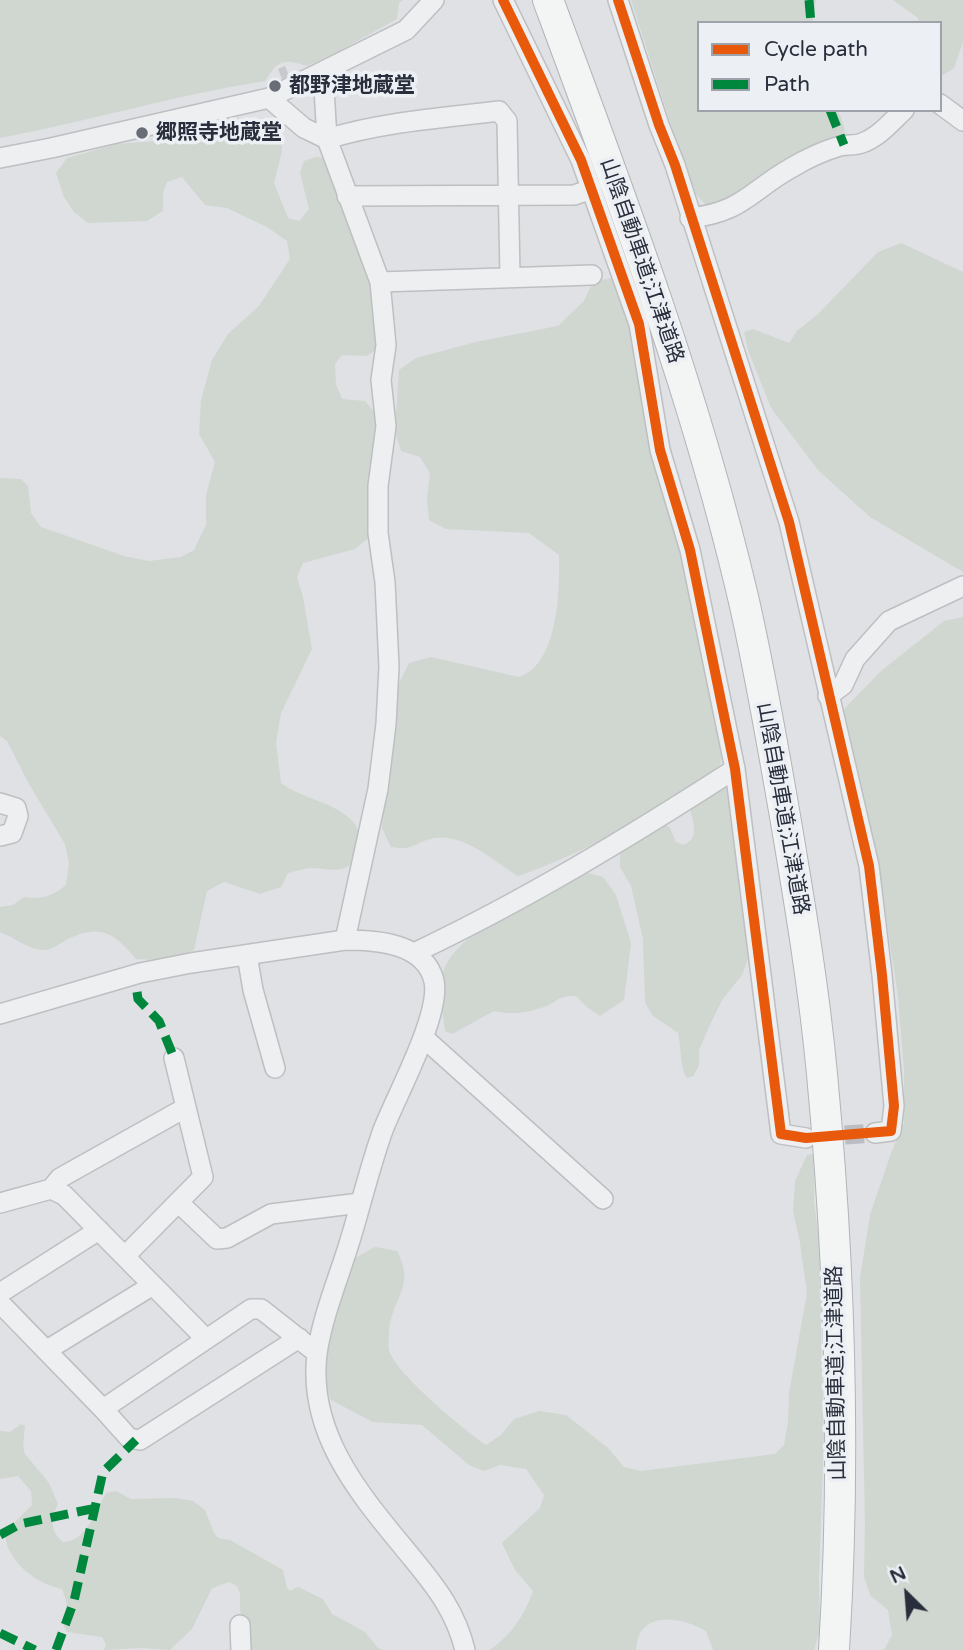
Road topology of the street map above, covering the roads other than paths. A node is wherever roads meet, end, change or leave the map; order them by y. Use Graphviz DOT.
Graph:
graph roads {
  1 [pos="434,0"];
  2 [pos="503,0"];
  3 [pos="548,0"];
  4 [pos="618,0"];
  5 [pos="323,72"];
  6 [pos="269,98"];
  7 [pos="942,105"];
  8 [pos="902,112"];
  9 [pos="963,121"];
  10 [pos="327,139"];
  11 [pos="0,158"];
  12 [pos="592,189"];
  13 [pos="347,196"];
  14 [pos="508,196"];
  15 [pos="690,218"];
  16 [pos="593,275"];
  17 [pos="510,276"];
  18 [pos="380,282"];
  19 [pos="963,586"];
  20 [pos="828,696"];
  21 [pos="736,769"];
  22 [pos="0,803"];
  23 [pos="0,836"];
  24 [pos="345,940"];
  25 [pos="414,953"];
  26 [pos="247,955"];
  27 [pos="0,1014"];
  28 [pos="424,1038"];
  29 [pos="174,1058"];
  30 [pos="275,1068"];
  31 [pos="186,1108"];
  32 [pos="875,1133"];
  33 [pos="806,1138"];
  34 [pos="51,1189"];
  35 [pos="603,1199"];
  36 [pos="178,1202"];
  37 [pos="0,1203"];
  38 [pos="360,1203"];
  39 [pos="99,1230"];
  40 [pos="125,1256"];
  41 [pos="153,1285"];
  42 [pos="1,1303"];
  43 [pos="299,1338"];
  44 [pos="206,1339"];
  45 [pos="47,1350"];
  46 [pos="317,1353"];
  47 [pos="103,1409"];
  48 [pos="240,1625"];
  49 [pos="834,1640"];
  50 [pos="241,1650"];
  51 [pos="465,1650"];
  1 -- 5 [label="street"];
  2 -- 12 [label="street"];
  3 -- 49 [label="highway, 山陰自動車道;江津道路"];
  4 -- 15 [label="street"];
  5 -- 6 [label="street"];
  5 -- 10 [label="street"];
  6 -- 10 [label="street"];
  6 -- 11 [label="street"];
  7 -- 9 [label="street"];
  8 -- 15 [label="street"];
  10 -- 13 [label="street"];
  10 -- 14 [label="street"];
  12 -- 14 [label="street"];
  12 -- 21 [label="street"];
  13 -- 14 [label="street"];
  13 -- 18 [label="street"];
  14 -- 17 [label="street"];
  15 -- 20 [label="street"];
  16 -- 17 [label="street"];
  17 -- 18 [label="street"];
  18 -- 24 [label="street"];
  19 -- 20 [label="street"];
  20 -- 32 [label="street"];
  21 -- 25 [label="street"];
  21 -- 33 [label="street"];
  22 -- 23 [label="street"];
  24 -- 25 [label="street"];
  24 -- 26 [label="street"];
  25 -- 28 [label="street"];
  26 -- 27 [label="street"];
  26 -- 30 [label="street"];
  28 -- 35 [label="street"];
  28 -- 38 [label="street"];
  29 -- 31 [label="street"];
  31 -- 34 [label="street"];
  31 -- 36 [label="street"];
  34 -- 37 [label="street"];
  34 -- 39 [label="street"];
  36 -- 38 [label="street"];
  36 -- 40 [label="street"];
  38 -- 46 [label="street"];
  39 -- 40 [label="street"];
  39 -- 42 [label="street"];
  40 -- 41 [label="street"];
  41 -- 44 [label="street"];
  41 -- 45 [label="street"];
  42 -- 45 [label="street"];
  43 -- 44 [label="street"];
  43 -- 46 [label="street"];
  43 -- 47 [label="street"];
  44 -- 47 [label="street"];
  45 -- 47 [label="street"];
  46 -- 51 [label="street"];
  48 -- 50 [label="street"];
}
